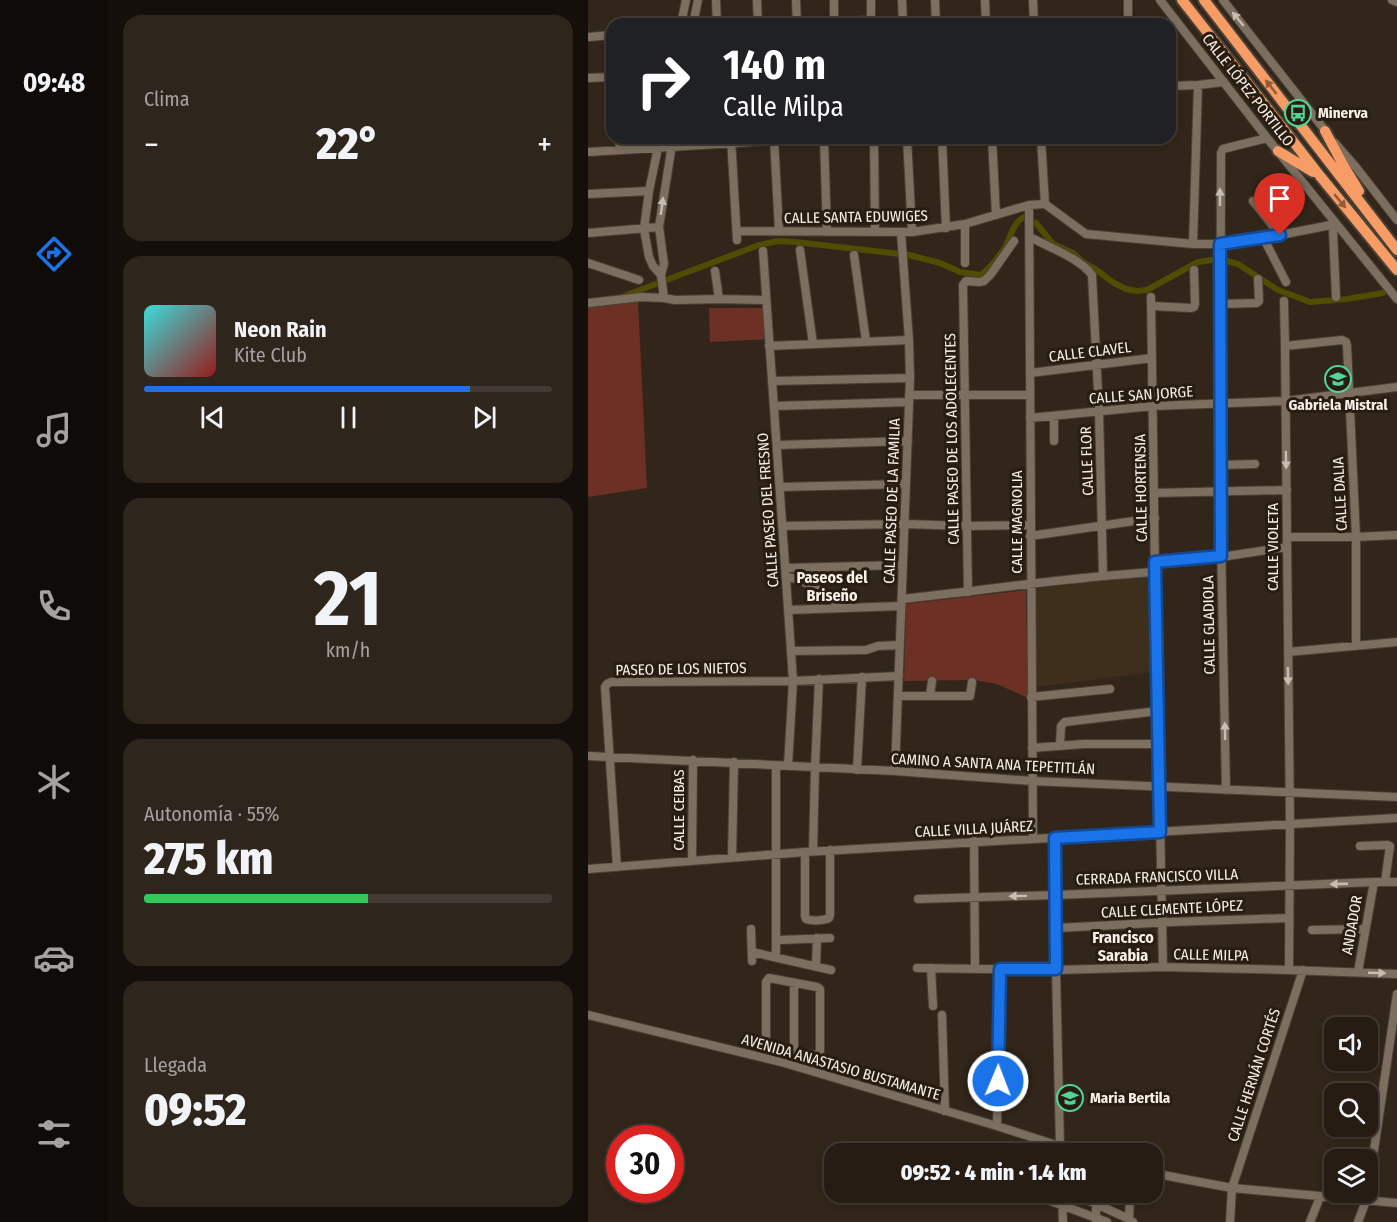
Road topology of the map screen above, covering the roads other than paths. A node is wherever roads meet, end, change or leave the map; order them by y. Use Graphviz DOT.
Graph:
graph roads {
  1 [pos="686,0"];
  2 [pos="698,0"];
  3 [pos="716,0"];
  4 [pos="757,0"];
  5 [pos="796,0"];
  6 [pos="834,0"];
  7 [pos="871,0"];
  8 [pos="902,0"];
  9 [pos="935,0"];
  10 [pos="985,0"];
  11 [pos="1033,0"];
  12 [pos="1128,0"];
  13 [pos="1160,0"];
  14 [pos="1182,0"];
  15 [pos="1204,0"];
  16 [pos="1223,0"];
  17 [pos="1392,0"];
  18 [pos="1397,2"];
  19 [pos="682,18"];
  20 [pos="694,18"];
  21 [pos="717,18"];
  22 [pos="758,18"];
  23 [pos="797,18"];
  24 [pos="834,18"];
  25 [pos="871,18"];
  26 [pos="903,18"];
  27 [pos="936,18"];
  28 [pos="986,18"];
  29 [pos="1034,18"];
  30 [pos="1128,18"];
  31 [pos="1174,18"];
  32 [pos="1176,20"];
  33 [pos="1179,24"];
  34 [pos="1176,25"];
  35 [pos="606,36"];
  36 [pos="588,37"];
  37 [pos="606,77"];
  38 [pos="588,78"];
  39 [pos="1224,82"];
  40 [pos="1197,85"];
  41 [pos="1176,86"];
  42 [pos="1300,125"];
  43 [pos="1325,131"];
  44 [pos="1267,138"];
  45 [pos="620,144"];
  46 [pos="659,144"];
  47 [pos="672,144"];
  48 [pos="701,144"];
  49 [pos="731,144"];
  50 [pos="775,144"];
  51 [pos="824,144"];
  52 [pos="874,144"];
  53 [pos="907,144"];
  54 [pos="942,144"];
  55 [pos="992,144"];
  56 [pos="1041,144"];
  57 [pos="671,147"];
  58 [pos="658,148"];
  59 [pos="620,150"];
  60 [pos="1278,151"];
  61 [pos="588,152"];
  62 [pos="1320,176"];
  63 [pos="649,191"];
  64 [pos="1359,191"];
  65 [pos="588,194"];
  66 [pos="1253,201"];
  67 [pos="1045,204"];
  68 [pos="1029,205"];
  69 [pos="996,214"];
  70 [pos="1397,220"];
  71 [pos="965,224"];
  72 [pos="1336,225"];
  73 [pos="659,226"];
  74 [pos="946,228"];
  75 [pos="644,229"];
  76 [pos="779,231"];
  77 [pos="827,232"];
  78 [pos="875,232"];
  79 [pos="901,232"];
  80 [pos="912,232"];
  81 [pos="588,233"];
  82 [pos="1280,235"];
  83 [pos="1030,237"];
  84 [pos="1263,237"];
  85 [pos="1397,238"];
  86 [pos="1014,241"];
  87 [pos="1192,244"];
  88 [pos="1220,244"];
  89 [pos="800,250"];
  90 [pos="1397,250"];
  91 [pos="763,251"];
  92 [pos="854,255"];
  93 [pos="588,263"];
  94 [pos="965,263"];
  95 [pos="664,264"];
  96 [pos="653,266"];
  97 [pos="1194,270"];
  98 [pos="1397,270"];
  99 [pos="715,271"];
  100 [pos="1258,279"];
  101 [pos="639,280"];
  102 [pos="1286,282"];
  103 [pos="662,285"];
  104 [pos="1151,297"];
  105 [pos="1336,297"];
  106 [pos="719,299"];
  107 [pos="1397,299"];
  108 [pos="766,300"];
  109 [pos="1284,301"];
  110 [pos="588,303"];
  111 [pos="1220,304"];
  112 [pos="1152,306"];
  113 [pos="909,340"];
  114 [pos="866,341"];
  115 [pos="813,344"];
  116 [pos="769,346"];
  117 [pos="1285,346"];
  118 [pos="1152,358"];
  119 [pos="1098,366"];
  120 [pos="1030,373"];
  121 [pos="910,378"];
  122 [pos="772,381"];
  123 [pos="1397,387"];
  124 [pos="1349,393"];
  125 [pos="966,395"];
  126 [pos="1030,395"];
  127 [pos="909,399"];
  128 [pos="1286,401"];
  129 [pos="1220,403"];
  130 [pos="774,406"];
  131 [pos="1153,406"];
  132 [pos="1100,411"];
  133 [pos="1054,416"];
  134 [pos="1030,418"];
  135 [pos="908,441"];
  136 [pos="1054,441"];
  137 [pos="777,445"];
  138 [pos="1255,464"];
  139 [pos="1220,465"];
  140 [pos="906,484"];
  141 [pos="780,487"];
  142 [pos="1287,490"];
  143 [pos="1220,491"];
  144 [pos="1154,493"];
  145 [pos="1155,518"];
  146 [pos="904,524"];
  147 [pos="1030,525"];
  148 [pos="1103,525"];
  149 [pos="783,526"];
  150 [pos="967,526"];
  151 [pos="1397,535"];
  152 [pos="1030,536"];
  153 [pos="1287,537"];
  154 [pos="1356,537"];
  155 [pos="1287,548"];
  156 [pos="1221,556"];
  157 [pos="1155,562"];
  158 [pos="903,566"];
  159 [pos="786,568"];
  160 [pos="1155,572"];
  161 [pos="1103,575"];
  162 [pos="786,577"];
  163 [pos="1030,584"];
  164 [pos="968,592"];
  165 [pos="902,602"];
  166 [pos="840,607"];
  167 [pos="789,610"];
  168 [pos="1397,642"];
  169 [pos="900,645"];
  170 [pos="1356,646"];
  171 [pos="792,651"];
  172 [pos="1288,652"];
  173 [pos="899,676"];
  174 [pos="862,677"];
  175 [pos="819,679"];
  176 [pos="793,681"];
  177 [pos="932,681"];
  178 [pos="972,682"];
  179 [pos="1110,688"];
  180 [pos="898,696"];
  181 [pos="930,696"];
  182 [pos="1031,697"];
  183 [pos="1158,711"];
  184 [pos="1159,744"];
  185 [pos="1060,746"];
  186 [pos="1032,748"];
  187 [pos="588,756"];
  188 [pos="610,757"];
  189 [pos="693,760"];
  190 [pos="734,762"];
  191 [pos="776,766"];
  192 [pos="788,766"];
  193 [pos="815,768"];
  194 [pos="857,770"];
  195 [pos="895,771"];
  196 [pos="1032,781"];
  197 [pos="1160,786"];
  198 [pos="1226,790"];
  199 [pos="1289,793"];
  200 [pos="1397,797"];
  201 [pos="1397,818"];
  202 [pos="1290,824"];
  203 [pos="1160,832"];
  204 [pos="1055,838"];
  205 [pos="1033,839"];
  206 [pos="974,841"];
  207 [pos="1360,846"];
  208 [pos="830,850"];
  209 [pos="809,851"];
  210 [pos="777,854"];
  211 [pos="732,858"];
  212 [pos="692,860"];
  213 [pos="616,867"];
  214 [pos="588,869"];
  215 [pos="1374,882"];
  216 [pos="1385,882"];
  217 [pos="1397,882"];
  218 [pos="1289,885"];
  219 [pos="1162,891"];
  220 [pos="1056,895"];
  221 [pos="975,897"];
  222 [pos="918,899"];
  223 [pos="1289,918"];
  224 [pos="1162,922"];
  225 [pos="1056,928"];
  226 [pos="751,929"];
  227 [pos="1365,929"];
  228 [pos="1312,930"];
  229 [pos="830,938"];
  230 [pos="776,939"];
  231 [pos="817,939"];
  232 [pos="752,952"];
  233 [pos="776,957"];
  234 [pos="752,961"];
  235 [pos="816,966"];
  236 [pos="1163,967"];
  237 [pos="917,968"];
  238 [pos="931,968"];
  239 [pos="975,968"];
  240 [pos="1000,969"];
  241 [pos="1056,969"];
  242 [pos="831,970"];
  243 [pos="1288,970"];
  244 [pos="1303,970"];
  245 [pos="1358,972"];
  246 [pos="1397,974"];
  247 [pos="794,983"];
  248 [pos="1397,994"];
  249 [pos="933,1006"];
  250 [pos="588,1015"];
  251 [pos="942,1015"];
  252 [pos="779,1049"];
  253 [pos="794,1051"];
  254 [pos="771,1060"];
  255 [pos="781,1062"];
  256 [pos="945,1111"];
  257 [pos="997,1126"];
  258 [pos="1050,1143"];
  259 [pos="1059,1143"];
  260 [pos="1374,1149"];
  261 [pos="1163,1175"];
  262 [pos="1232,1188"];
  263 [pos="1320,1197"];
  264 [pos="1324,1197"];
  265 [pos="1378,1197"];
  266 [pos="1054,1203"];
  267 [pos="1062,1203"];
  268 [pos="1130,1203"];
  269 [pos="1364,1203"];
  270 [pos="1397,1203"];
  271 [pos="1096,1204"];
  272 [pos="1062,1206"];
  273 [pos="1096,1220"];
  274 [pos="1131,1221"];
  275 [pos="1063,1222"];
  276 [pos="1107,1222"];
  277 [pos="1230,1222"];
  278 [pos="1310,1222"];
  279 [pos="1358,1222"];
  1 -- 19 [label="street"];
  2 -- 20 [label="street"];
  3 -- 21 [label="street"];
  4 -- 22 [label="street"];
  5 -- 23 [label="street"];
  6 -- 24 [label="street"];
  7 -- 25 [label="street"];
  8 -- 26 [label="street"];
  9 -- 27 [label="street"];
  10 -- 28 [label="street"];
  11 -- 29 [label="street"];
  12 -- 30 [label="street"];
  13 -- 31 [label="street, CALLE LÓPEZ PORTILLO"];
  14 -- 62 [label="highway"];
  42 -- 15 [label="highway, one-way"];
  43 -- 16 [label="street, one-way"];
  17 -- 18 [label="street"];
  32 -- 33 [label="street, CALLE LÓPEZ PORTILLO"];
  33 -- 34 [label="street"];
  33 -- 39 [label="street, CALLE LÓPEZ PORTILLO"];
  35 -- 36 [label="street"];
  37 -- 38 [label="street"];
  39 -- 40 [label="street"];
  39 -- 44 [label="street, CALLE LÓPEZ PORTILLO"];
  40 -- 41 [label="street"];
  40 -- 87 [label="street"];
  42 -- 64 [label="highway"];
  42 -- 90 [label="highway"];
  43 -- 64 [label="highway"];
  43 -- 70 [label="street"];
  44 -- 60 [label="street, CALLE LÓPEZ PORTILLO"];
  88 -- 44 [label="street, CALLE GLADIOLA, one-way"];
  45 -- 59 [label="street"];
  46 -- 58 [label="street"];
  47 -- 57 [label="street"];
  48 -- 57 [label="street"];
  49 -- 76 [label="street, CALLE SANTA EDUWIGES"];
  50 -- 76 [label="street"];
  51 -- 77 [label="street"];
  52 -- 78 [label="street"];
  53 -- 80 [label="street"];
  54 -- 74 [label="street"];
  55 -- 69 [label="street"];
  56 -- 67 [label="street"];
  57 -- 58 [label="street"];
  73 -- 57 [label="street, one-way"];
  58 -- 59 [label="street"];
  58 -- 63 [label="street"];
  59 -- 61 [label="street"];
  60 -- 62 [label="highway"];
  60 -- 72 [label="street, CALLE LÓPEZ PORTILLO"];
  62 -- 98 [label="highway, one-way"];
  63 -- 65 [label="street"];
  63 -- 75 [label="street"];
  64 -- 85 [label="highway"];
  66 -- 82 [label="street"];
  67 -- 68 [label="street, CALLE SANTA EDUWIGES"];
  67 -- 87 [label="street"];
  68 -- 69 [label="street, CALLE SANTA EDUWIGES"];
  68 -- 83 [label="street, CALLE MAGNOLIA"];
  69 -- 71 [label="street, CALLE SANTA EDUWIGES"];
  71 -- 74 [label="street, CALLE SANTA EDUWIGES"];
  71 -- 94 [label="street"];
  72 -- 82 [label="street"];
  72 -- 105 [label="street"];
  72 -- 107 [label="street, CALLE LÓPEZ PORTILLO"];
  73 -- 75 [label="street"];
  73 -- 95 [label="street"];
  74 -- 80 [label="street, CALLE SANTA EDUWIGES"];
  75 -- 81 [label="street"];
  75 -- 96 [label="street"];
  76 -- 77 [label="street, CALLE SANTA EDUWIGES"];
  77 -- 78 [label="street, CALLE SANTA EDUWIGES"];
  78 -- 79 [label="street, CALLE SANTA EDUWIGES"];
  79 -- 80 [label="street, CALLE SANTA EDUWIGES"];
  79 -- 113 [label="street, CALLE PASEO DE LA FAMILIA"];
  82 -- 84 [label="street"];
  83 -- 119 [label="street, CALLE FLOR"];
  83 -- 120 [label="street, CALLE MAGNOLIA"];
  84 -- 88 [label="street"];
  84 -- 102 [label="street"];
  86 -- 125 [label="street, CALLE PASEO DE LOS ADOLECENTES"];
  87 -- 88 [label="street"];
  88 -- 111 [label="street, CALLE GLADIOLA"];
  89 -- 115 [label="street"];
  91 -- 108 [label="street, CALLE PASEO DEL FRESNO"];
  92 -- 114 [label="street"];
  93 -- 101 [label="street"];
  95 -- 96 [label="street"];
  95 -- 103 [label="street"];
  96 -- 103 [label="street"];
  97 -- 112 [label="street"];
  99 -- 106 [label="street"];
  100 -- 111 [label="street"];
  103 -- 106 [label="street"];
  103 -- 110 [label="street"];
  104 -- 112 [label="street, CALLE HORTENSIA"];
  106 -- 108 [label="street"];
  108 -- 116 [label="street, CALLE PASEO DEL FRESNO"];
  109 -- 117 [label="street, CALLE VIOLETA"];
  111 -- 129 [label="street, CALLE GLADIOLA"];
  112 -- 118 [label="street, CALLE HORTENSIA"];
  113 -- 114 [label="street"];
  113 -- 121 [label="street, CALLE PASEO DE LA FAMILIA"];
  114 -- 115 [label="street"];
  115 -- 116 [label="street"];
  116 -- 122 [label="street, CALLE PASEO DEL FRESNO"];
  117 -- 124 [label="street, CALLE DALIA"];
  117 -- 128 [label="street, CALLE VIOLETA"];
  118 -- 119 [label="street, CALLE CLAVEL"];
  118 -- 131 [label="street, CALLE HORTENSIA"];
  119 -- 120 [label="street, CALLE CLAVEL"];
  119 -- 132 [label="street, CALLE FLOR"];
  120 -- 126 [label="street, CALLE MAGNOLIA"];
  121 -- 122 [label="street"];
  121 -- 127 [label="street, CALLE PASEO DE LA FAMILIA"];
  122 -- 130 [label="street, CALLE PASEO DEL FRESNO"];
  123 -- 124 [label="street, CALLE SAN JORGE"];
  124 -- 128 [label="street, CALLE SAN JORGE"];
  124 -- 154 [label="street, CALLE DALIA"];
  125 -- 126 [label="street"];
  125 -- 127 [label="street"];
  125 -- 150 [label="street, CALLE PASEO DE LOS ADOLECENTES"];
  126 -- 134 [label="street, CALLE MAGNOLIA"];
  127 -- 130 [label="street"];
  127 -- 135 [label="street, CALLE PASEO DE LA FAMILIA"];
  128 -- 129 [label="street, CALLE SAN JORGE"];
  128 -- 142 [label="street, CALLE VIOLETA, one-way"];
  129 -- 131 [label="street, CALLE SAN JORGE"];
  129 -- 139 [label="street, CALLE GLADIOLA"];
  130 -- 137 [label="street, CALLE PASEO DEL FRESNO"];
  131 -- 132 [label="street, CALLE SAN JORGE"];
  131 -- 144 [label="street, CALLE HORTENSIA"];
  132 -- 133 [label="street, CALLE SAN JORGE"];
  132 -- 148 [label="street, CALLE FLOR"];
  133 -- 134 [label="street, CALLE SAN JORGE"];
  133 -- 136 [label="street"];
  134 -- 147 [label="street, CALLE MAGNOLIA"];
  135 -- 137 [label="street"];
  135 -- 140 [label="street, CALLE PASEO DE LA FAMILIA"];
  137 -- 141 [label="street, CALLE PASEO DEL FRESNO"];
  138 -- 139 [label="street"];
  139 -- 143 [label="street, CALLE GLADIOLA"];
  140 -- 141 [label="street"];
  140 -- 146 [label="street, CALLE PASEO DE LA FAMILIA"];
  141 -- 149 [label="street, CALLE PASEO DEL FRESNO"];
  142 -- 143 [label="street"];
  142 -- 153 [label="street, CALLE VIOLETA"];
  143 -- 144 [label="street"];
  143 -- 156 [label="street, CALLE GLADIOLA"];
  144 -- 145 [label="street, CALLE HORTENSIA"];
  145 -- 148 [label="street"];
  145 -- 157 [label="street, CALLE HORTENSIA"];
  146 -- 149 [label="street"];
  146 -- 150 [label="street"];
  146 -- 158 [label="street, CALLE PASEO DE LA FAMILIA"];
  147 -- 150 [label="street"];
  147 -- 152 [label="street, CALLE MAGNOLIA"];
  148 -- 152 [label="street"];
  148 -- 161 [label="street, CALLE FLOR"];
  149 -- 159 [label="street, CALLE PASEO DEL FRESNO"];
  150 -- 164 [label="street, CALLE PASEO DE LOS ADOLECENTES"];
  151 -- 154 [label="street"];
  152 -- 163 [label="street, CALLE MAGNOLIA"];
  153 -- 154 [label="street"];
  153 -- 155 [label="street, CALLE VIOLETA"];
  154 -- 170 [label="street, CALLE DALIA"];
  155 -- 156 [label="street"];
  155 -- 172 [label="street, CALLE VIOLETA"];
  156 -- 157 [label="street"];
  198 -- 156 [label="street, CALLE GLADIOLA, one-way"];
  157 -- 160 [label="street, CALLE HORTENSIA"];
  158 -- 159 [label="street"];
  158 -- 165 [label="street, CALLE PASEO DE LA FAMILIA"];
  159 -- 162 [label="street, CALLE PASEO DEL FRESNO"];
  160 -- 161 [label="street"];
  160 -- 183 [label="street, CALLE HORTENSIA"];
  161 -- 163 [label="street"];
  162 -- 166 [label="street"];
  162 -- 167 [label="street, CALLE PASEO DEL FRESNO"];
  163 -- 164 [label="street"];
  163 -- 182 [label="street, CALLE MAGNOLIA"];
  164 -- 165 [label="street"];
  165 -- 166 [label="street"];
  165 -- 169 [label="street, CALLE PASEO DE LA FAMILIA"];
  166 -- 167 [label="street"];
  167 -- 171 [label="street, CALLE PASEO DEL FRESNO"];
  168 -- 170 [label="street"];
  169 -- 171 [label="street"];
  169 -- 173 [label="street, CALLE PASEO DE LA FAMILIA"];
  170 -- 172 [label="street"];
  171 -- 176 [label="street, CALLE PASEO DEL FRESNO"];
  172 -- 199 [label="street, CALLE VIOLETA, one-way"];
  173 -- 174 [label="street"];
  173 -- 180 [label="street, CALLE PASEO DE LA FAMILIA"];
  174 -- 175 [label="street"];
  174 -- 194 [label="street"];
  175 -- 176 [label="street"];
  175 -- 193 [label="street"];
  176 -- 188 [label="street, PASEO DE LOS NIETOS"];
  176 -- 192 [label="street, CALLE PASEO DEL FRESNO"];
  177 -- 181 [label="street"];
  178 -- 181 [label="street"];
  179 -- 182 [label="street"];
  180 -- 181 [label="street"];
  180 -- 195 [label="street, CALLE PASEO DE LA FAMILIA"];
  182 -- 186 [label="street, CALLE MAGNOLIA"];
  183 -- 184 [label="street, CALLE HORTENSIA"];
  183 -- 185 [label="street"];
  184 -- 185 [label="street"];
  184 -- 197 [label="street, CALLE HORTENSIA"];
  185 -- 186 [label="street"];
  186 -- 196 [label="street, CALLE MAGNOLIA"];
  187 -- 188 [label="street, CAMINO A SANTA ANA TEPETITLÁN"];
  188 -- 189 [label="street, CAMINO A SANTA ANA TEPETITLÁN"];
  188 -- 213 [label="street"];
  189 -- 190 [label="street, CAMINO A SANTA ANA TEPETITLÁN"];
  189 -- 212 [label="street, CALLE CEIBAS"];
  190 -- 191 [label="street, CAMINO A SANTA ANA TEPETITLÁN"];
  190 -- 211 [label="street"];
  191 -- 192 [label="street, CAMINO A SANTA ANA TEPETITLÁN"];
  191 -- 210 [label="street"];
  192 -- 193 [label="street, CAMINO A SANTA ANA TEPETITLÁN"];
  193 -- 194 [label="street, CAMINO A SANTA ANA TEPETITLÁN"];
  193 -- 209 [label="street"];
  194 -- 195 [label="street, CAMINO A SANTA ANA TEPETITLÁN"];
  195 -- 196 [label="street, CAMINO A SANTA ANA TEPETITLÁN"];
  196 -- 197 [label="street, CAMINO A SANTA ANA TEPETITLÁN"];
  196 -- 205 [label="street, CALLE MAGNOLIA"];
  197 -- 198 [label="street, CAMINO A SANTA ANA TEPETITLÁN"];
  197 -- 203 [label="street, CALLE HORTENSIA"];
  198 -- 199 [label="street, CAMINO A SANTA ANA TEPETITLÁN"];
  199 -- 200 [label="street, CAMINO A SANTA ANA TEPETITLÁN"];
  199 -- 202 [label="street"];
  201 -- 202 [label="street, CALLE VILLA JUÁREZ"];
  202 -- 203 [label="street, CALLE VILLA JUÁREZ"];
  202 -- 218 [label="street"];
  203 -- 204 [label="street, CALLE VILLA JUÁREZ"];
  203 -- 219 [label="street, CALLE HORTENSIA"];
  204 -- 205 [label="street, CALLE VILLA JUÁREZ"];
  204 -- 220 [label="street"];
  205 -- 206 [label="street, CALLE VILLA JUÁREZ"];
  206 -- 208 [label="street, CALLE VILLA JUÁREZ"];
  206 -- 221 [label="street"];
  207 -- 216 [label="street"];
  208 -- 209 [label="street, CALLE VILLA JUÁREZ"];
  208 -- 209 [label="street"];
  209 -- 210 [label="street, CALLE VILLA JUÁREZ"];
  210 -- 211 [label="street, CALLE VILLA JUÁREZ"];
  210 -- 230 [label="street"];
  211 -- 212 [label="street, CALLE VILLA JUÁREZ"];
  212 -- 213 [label="street, CALLE VILLA JUÁREZ"];
  213 -- 214 [label="street, CALLE VILLA JUÁREZ"];
  215 -- 216 [label="street, CERRADA FRANCISCO VILLA"];
  215 -- 218 [label="street, CERRADA FRANCISCO VILLA, one-way"];
  215 -- 227 [label="street, ANDADOR"];
  216 -- 217 [label="street, CERRADA FRANCISCO VILLA"];
  218 -- 219 [label="street, CERRADA FRANCISCO VILLA"];
  218 -- 223 [label="street"];
  219 -- 220 [label="street, CERRADA FRANCISCO VILLA"];
  219 -- 224 [label="street, CALLE HORTENSIA"];
  220 -- 221 [label="street, CERRADA FRANCISCO VILLA, one-way"];
  220 -- 225 [label="street"];
  221 -- 222 [label="street, CERRADA FRANCISCO VILLA"];
  221 -- 239 [label="street"];
  223 -- 224 [label="street, CALLE CLEMENTE LÓPEZ"];
  223 -- 243 [label="street"];
  224 -- 225 [label="street, CALLE CLEMENTE LÓPEZ"];
  224 -- 236 [label="street, CALLE HORTENSIA"];
  225 -- 241 [label="street"];
  226 -- 232 [label="street"];
  227 -- 228 [label="street"];
  227 -- 245 [label="street, ANDADOR"];
  229 -- 231 [label="street"];
  230 -- 231 [label="street"];
  230 -- 233 [label="street"];
  231 -- 235 [label="street"];
  232 -- 233 [label="street"];
  232 -- 234 [label="street"];
  233 -- 235 [label="street"];
  235 -- 242 [label="street"];
  236 -- 241 [label="street, CALLE MILPA"];
  236 -- 243 [label="street, CALLE MILPA"];
  237 -- 238 [label="street, CALLE MILPA"];
  238 -- 239 [label="street, CALLE MILPA"];
  238 -- 249 [label="street"];
  239 -- 240 [label="street, CALLE MILPA"];
  240 -- 241 [label="street, CALLE MILPA"];
  240 -- 257 [label="street"];
  241 -- 259 [label="street"];
  243 -- 244 [label="street, CALLE MILPA"];
  244 -- 245 [label="street, CALLE MILPA"];
  244 -- 262 [label="street, CALLE HERNÁN CORTÉS"];
  245 -- 246 [label="street, CALLE MILPA, one-way"];
  247 -- 252 [label="street"];
  247 -- 253 [label="street"];
  247 -- 253 [label="street"];
  248 -- 260 [label="street"];
  250 -- 254 [label="street, AVENIDA ANASTASIO BUSTAMANTE"];
  251 -- 256 [label="street"];
  252 -- 253 [label="street"];
  252 -- 254 [label="street"];
  252 -- 255 [label="street"];
  254 -- 255 [label="street, AVENIDA ANASTASIO BUSTAMANTE"];
  255 -- 256 [label="street, AVENIDA ANASTASIO BUSTAMANTE"];
  256 -- 257 [label="street, AVENIDA ANASTASIO BUSTAMANTE"];
  257 -- 258 [label="street, AVENIDA ANASTASIO BUSTAMANTE"];
  261 -- 262 [label="street"];
  262 -- 263 [label="street"];
  262 -- 277 [label="street, CALLE HERNÁN CORTÉS"];
  263 -- 264 [label="street"];
  263 -- 278 [label="street"];
  265 -- 270 [label="street"];
  266 -- 272 [label="street"];
  267 -- 272 [label="street"];
  268 -- 274 [label="street"];
  269 -- 279 [label="street"];
  271 -- 273 [label="street"];
  271 -- 274 [label="street"];
  272 -- 273 [label="street"];
  272 -- 275 [label="street"];
  273 -- 276 [label="street"];
}
